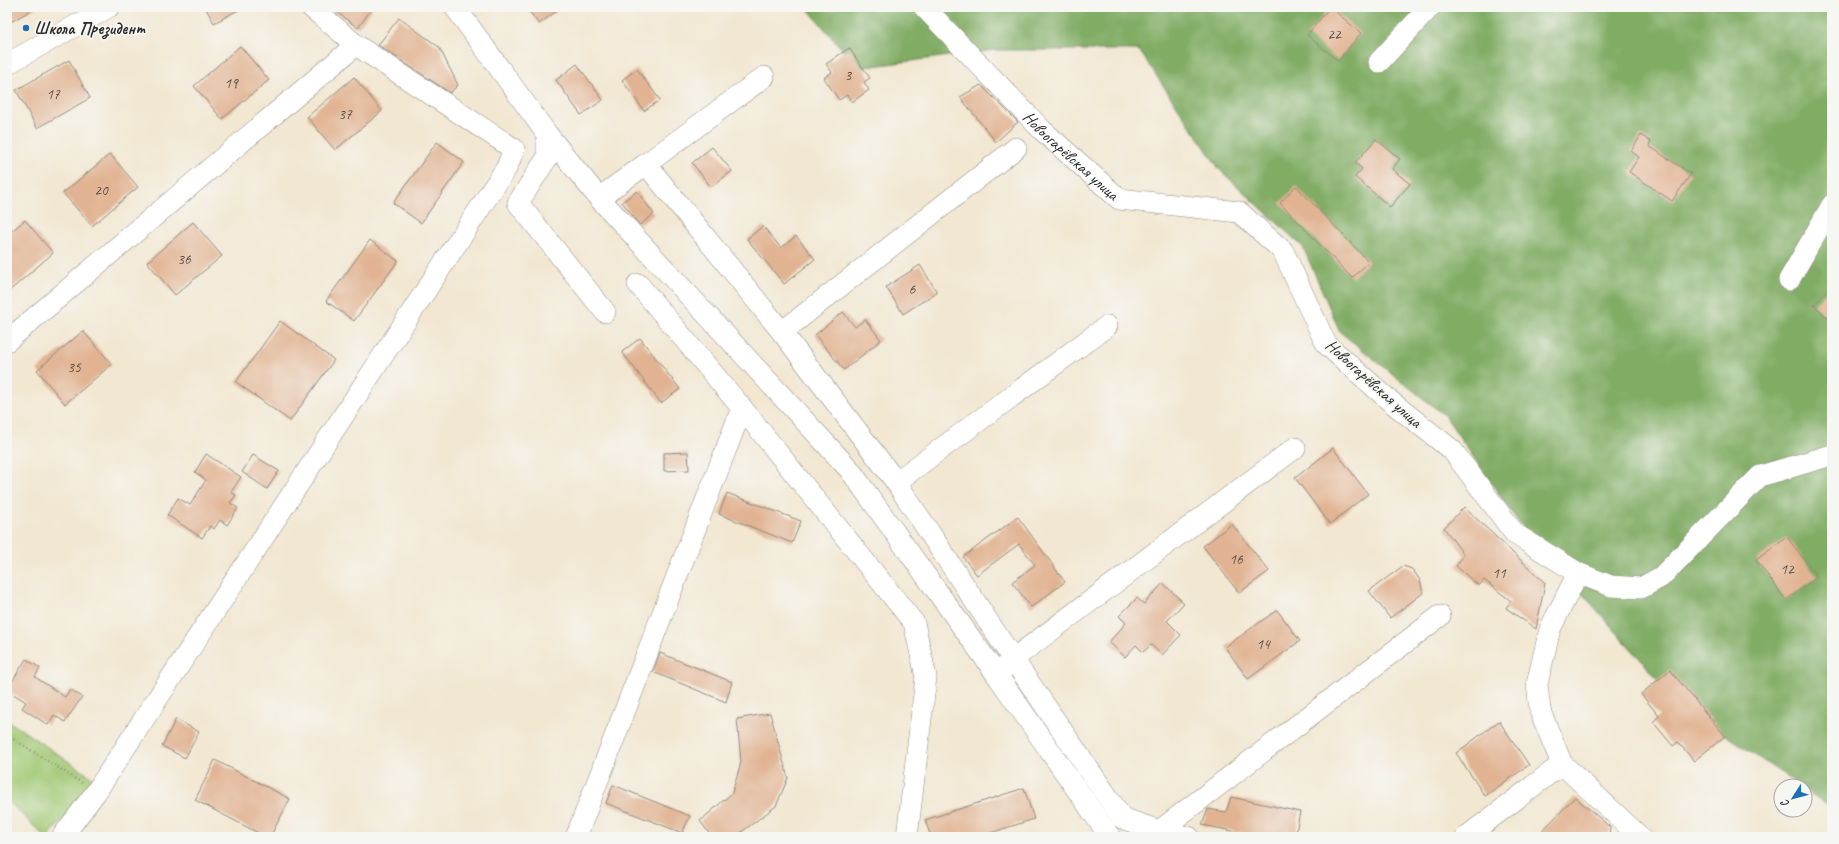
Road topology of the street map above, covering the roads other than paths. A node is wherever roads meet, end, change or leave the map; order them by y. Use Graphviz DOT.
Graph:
graph roads {
  1 [pos="109,7"];
  2 [pos="311,7"];
  3 [pos="455,7"];
  4 [pos="924,7"];
  5 [pos="1430,7"];
  6 [pos="356,45"];
  7 [pos="1379,62"];
  8 [pos="7,64"];
  9 [pos="764,77"];
  10 [pos="547,134"];
  11 [pos="1016,148"];
  12 [pos="646,164"];
  13 [pos="599,198"];
  14 [pos="1832,205"];
  15 [pos="1789,280"];
  16 [pos="638,284"];
  17 [pos="605,312"];
  18 [pos="1107,326"];
  19 [pos="782,332"];
  20 [pos="7,341"];
  21 [pos="742,408"];
  22 [pos="1295,448"];
  23 [pos="1832,455"];
  24 [pos="896,482"];
  25 [pos="1578,572"];
  26 [pos="1440,616"];
  27 [pos="1013,659"];
  28 [pos="997,675"];
  29 [pos="1562,764"];
  30 [pos="1154,834"];
  31 [pos="62,837"];
  32 [pos="576,837"];
  33 [pos="907,837"];
  34 [pos="1110,837"];
  35 [pos="1190,837"];
  36 [pos="1466,837"];
  37 [pos="1640,837"];
  1 -- 8 [label="street"];
  2 -- 6 [label="street"];
  3 -- 10 [label="street"];
  4 -- 25 [label="street, Новоогарёвская улица"];
  5 -- 7 [label="street"];
  6 -- 20 [label="street"];
  6 -- 31 [label="street"];
  9 -- 12 [label="street"];
  10 -- 13 [label="street"];
  10 -- 17 [label="street"];
  11 -- 19 [label="street"];
  12 -- 13 [label="street"];
  12 -- 19 [label="street"];
  13 -- 28 [label="street"];
  14 -- 15 [label="street"];
  16 -- 21 [label="street"];
  18 -- 24 [label="street"];
  19 -- 24 [label="street"];
  21 -- 32 [label="street"];
  21 -- 33 [label="street"];
  22 -- 27 [label="street"];
  23 -- 25 [label="street, Новоогарёвская улица"];
  24 -- 27 [label="street"];
  25 -- 29 [label="street"];
  26 -- 30 [label="street"];
  27 -- 28 [label="street"];
  27 -- 30 [label="street"];
  28 -- 34 [label="street"];
  29 -- 36 [label="street"];
  29 -- 37 [label="street"];
  30 -- 35 [label="street"];
}
